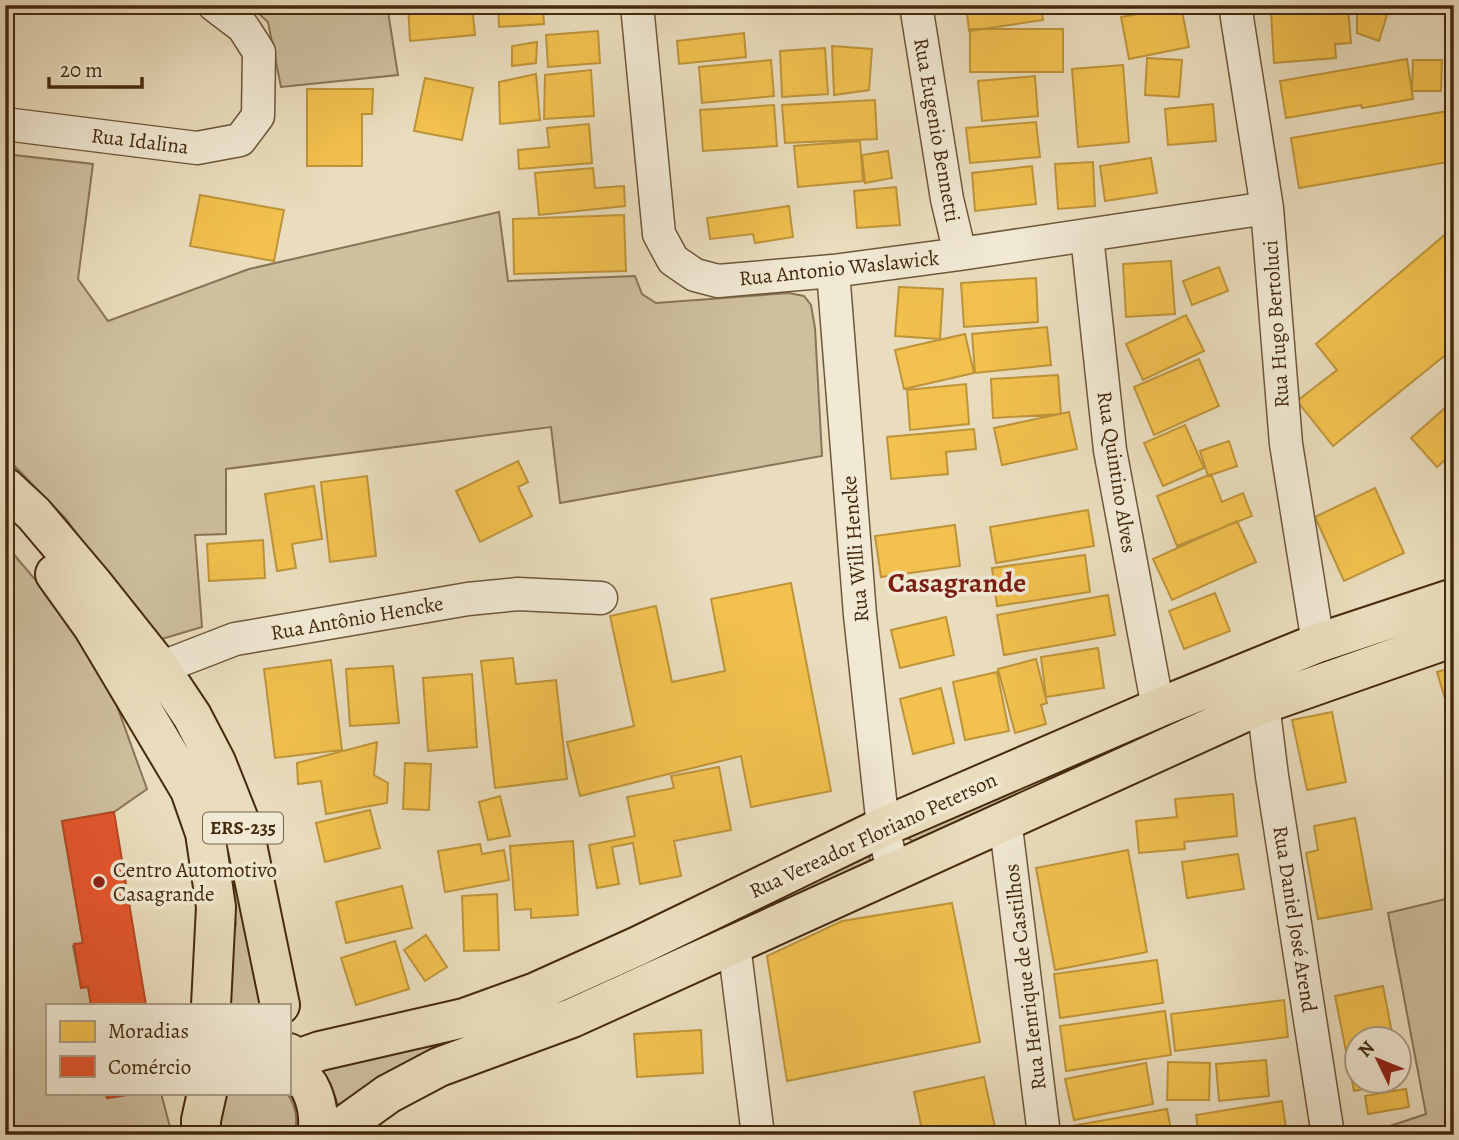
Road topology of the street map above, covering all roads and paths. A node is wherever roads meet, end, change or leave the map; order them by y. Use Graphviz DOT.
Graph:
graph roads {
  1 [pos="214,5"];
  2 [pos="636,5"];
  3 [pos="916,5"];
  4 [pos="1236,5"];
  5 [pos="5,124"];
  6 [pos="1267,208"];
  7 [pos="1087,236"];
  8 [pos="960,254"];
  9 [pos="832,271"];
  10 [pos="5,486"];
  11 [pos="5,516"];
  12 [pos="601,598"];
  13 [pos="1454,598"];
  14 [pos="1454,637"];
  15 [pos="1318,643"];
  16 [pos="160,668"];
  17 [pos="137,702"];
  18 [pos="1263,704"];
  19 [pos="1158,708"];
  20 [pos="1005,819"];
  21 [pos="883,827"];
  22 [pos="893,871"];
  23 [pos="734,945"];
  24 [pos="211,1004"];
  25 [pos="280,1004"];
  26 [pos="290,1059"];
  27 [pos="290,1060"];
  28 [pos="207,1094"];
  29 [pos="201,1135"];
  30 [pos="317,1135"];
  31 [pos="331,1135"];
  32 [pos="758,1135"];
  33 [pos="1044,1135"];
  34 [pos="1328,1135"];
  1 -- 5 [label="street, Rua Idalina"];
  2 -- 9 [label="street, Rua Antonio Waslawick"];
  3 -- 8 [label="street, Rua Eugenio Bennetti"];
  4 -- 6 [label="street, Rua Hugo Bertoluci"];
  6 -- 7 [label="street, Rua Antonio Waslawick"];
  6 -- 15 [label="street, Rua Hugo Bertoluci"];
  7 -- 8 [label="street, Rua Antonio Waslawick"];
  7 -- 19 [label="street, Rua Quintino Alves"];
  8 -- 9 [label="street, Rua Antonio Waslawick"];
  9 -- 21 [label="street, Rua Willi Hencke"];
  10 -- 16 [label="main road, ERS-235"];
  11 -- 17 [label="main road, ERS-235"];
  12 -- 16 [label="street, Rua Antônio Hencke"];
  13 -- 15 [label="main road, Rua Vereador Floriano Peterson"];
  14 -- 18 [label="main road, Rua Vereador Floriano Peterson"];
  15 -- 19 [label="main road, Rua Vereador Floriano Peterson"];
  16 -- 17 [label="street"];
  16 -- 25 [label="main road, ERS-235"];
  17 -- 24 [label="main road, ERS-235"];
  18 -- 20 [label="main road, Rua Vereador Floriano Peterson"];
  18 -- 34 [label="street, Rua Daniel José Arend"];
  19 -- 21 [label="main road, Rua Vereador Floriano Peterson"];
  20 -- 22 [label="main road, Rua Vereador Floriano Peterson"];
  20 -- 33 [label="street, Rua Henrique de Castilhos"];
  21 -- 22 [label="street, Rua Willi Hencke"];
  21 -- 26 [label="main road, Rua Vereador Floriano Peterson"];
  22 -- 23 [label="main road, Rua Vereador Floriano Peterson"];
  23 -- 31 [label="main road, Rua Vereador Floriano Peterson"];
  23 -- 32 [label="street"];
  27 -- 30 [label="main road"];
  28 -- 29 [label="main road"];
}
